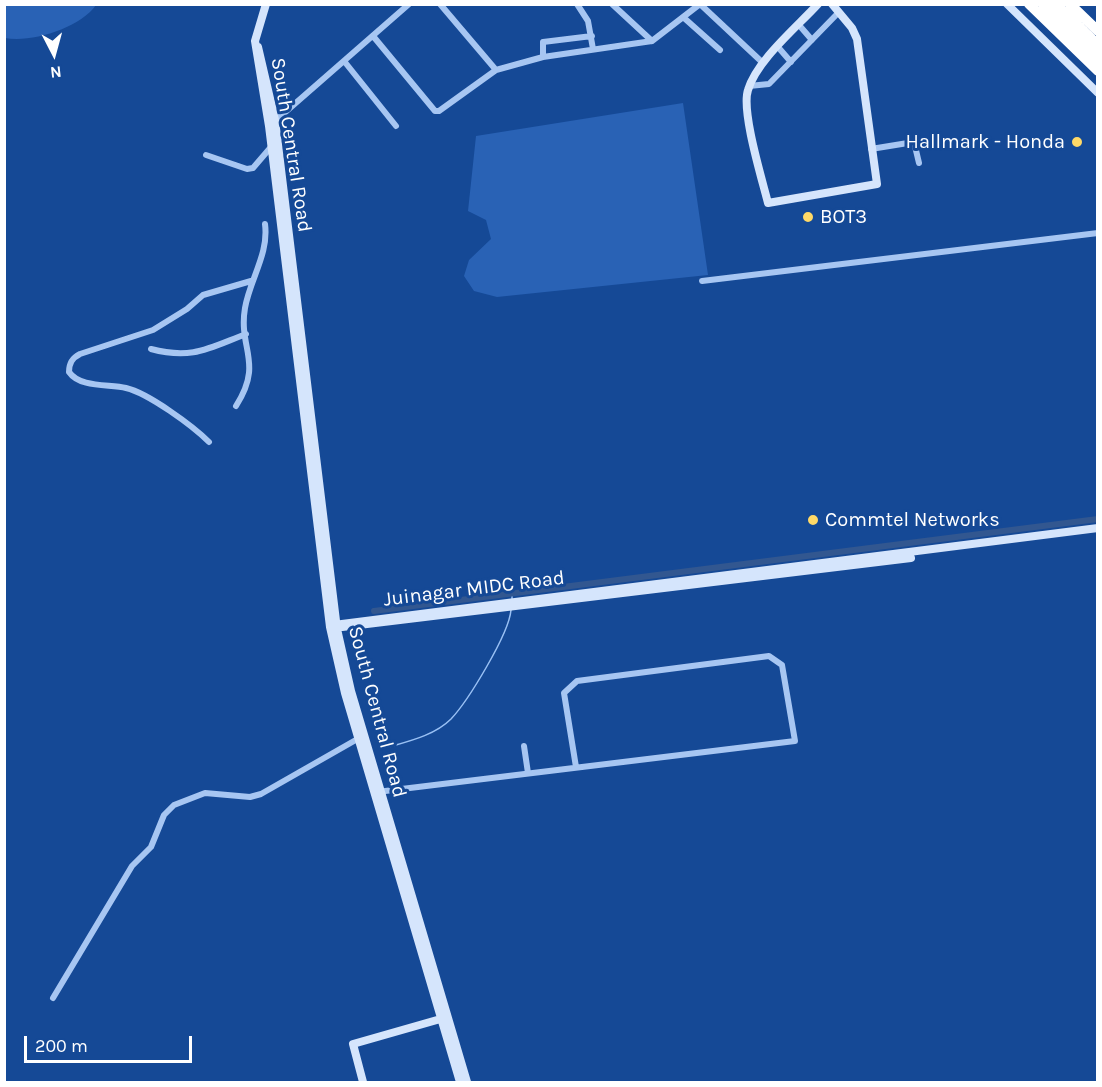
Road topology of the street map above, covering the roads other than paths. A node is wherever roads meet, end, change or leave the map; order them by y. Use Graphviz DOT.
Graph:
graph roads {
  1 [pos="266,4"];
  2 [pos="410,4"];
  3 [pos="440,4"];
  4 [pos="577,4"];
  5 [pos="612,4"];
  6 [pos="700,4"];
  7 [pos="818,4"];
  8 [pos="832,4"];
  9 [pos="1007,4"];
  10 [pos="1029,4"];
  11 [pos="1043,4"];
  12 [pos="1056,4"];
  13 [pos="1071,4"];
  14 [pos="839,12"];
  15 [pos="683,17"];
  16 [pos="799,25"];
  17 [pos="1098,31"];
  18 [pos="373,36"];
  19 [pos="592,36"];
  20 [pos="812,40"];
  21 [pos="652,41"];
  22 [pos="1098,45"];
  23 [pos="778,47"];
  24 [pos="593,49"];
  25 [pos="720,50"];
  26 [pos="543,57"];
  27 [pos="1098,58"];
  28 [pos="344,61"];
  29 [pos="790,62"];
  30 [pos="763,63"];
  31 [pos="496,70"];
  32 [pos="1098,71"];
  33 [pos="749,86"];
  34 [pos="1098,93"];
  35 [pos="272,123"];
  36 [pos="396,126"];
  37 [pos="271,147"];
  38 [pos="871,149"];
  39 [pos="206,155"];
  40 [pos="919,163"];
  41 [pos="266,224"];
  42 [pos="1098,233"];
  43 [pos="288,257"];
  44 [pos="702,281"];
  45 [pos="251,282"];
  46 [pos="246,334"];
  47 [pos="151,349"];
  48 [pos="236,406"];
  49 [pos="209,442"];
  50 [pos="1098,528"];
  51 [pos="911,558"];
  52 [pos="842,563"];
  53 [pos="335,626"];
  54 [pos="361,737"];
  55 [pos="524,746"];
  56 [pos="576,767"];
  57 [pos="528,773"];
  58 [pos="377,792"];
  59 [pos="53,998"];
  60 [pos="444,1018"];
  61 [pos="363,1083"];
  62 [pos="460,1083"];
  63 [pos="467,1083"];
  1 -- 35 [label="street, South Central Road"];
  2 -- 18 [label="street"];
  3 -- 31 [label="street"];
  4 -- 19 [label="street"];
  5 -- 21 [label="street"];
  6 -- 15 [label="street"];
  6 -- 30 [label="street"];
  7 -- 16 [label="street"];
  8 -- 14 [label="street"];
  9 -- 34 [label="street"];
  10 -- 32 [label="highway"];
  11 -- 27 [label="highway"];
  12 -- 22 [label="highway"];
  13 -- 17 [label="highway"];
  14 -- 20 [label="street"];
  14 -- 38 [label="street"];
  15 -- 21 [label="street"];
  15 -- 25 [label="street"];
  16 -- 20 [label="street"];
  16 -- 23 [label="street"];
  18 -- 28 [label="street"];
  18 -- 31 [label="street"];
  19 -- 24 [label="street"];
  19 -- 26 [label="street"];
  20 -- 29 [label="street"];
  21 -- 24 [label="street"];
  23 -- 29 [label="street"];
  23 -- 30 [label="street"];
  24 -- 26 [label="street"];
  26 -- 31 [label="street"];
  28 -- 35 [label="street"];
  28 -- 36 [label="street"];
  29 -- 33 [label="street"];
  30 -- 33 [label="street"];
  33 -- 38 [label="street"];
  35 -- 37 [label="street, South Central Road"];
  35 -- 43 [label="street, South Central Road"];
  37 -- 39 [label="street"];
  37 -- 43 [label="street, South Central Road"];
  38 -- 40 [label="street"];
  41 -- 45 [label="street"];
  42 -- 44 [label="street"];
  43 -- 53 [label="street, South Central Road"];
  45 -- 46 [label="street"];
  45 -- 49 [label="street"];
  46 -- 47 [label="street"];
  46 -- 48 [label="street"];
  50 -- 52 [label="street, Juinagar MIDC Road"];
  51 -- 52 [label="street, Juinagar MIDC Road"];
  52 -- 53 [label="street, Juinagar MIDC Road"];
  53 -- 54 [label="street, South Central Road"];
  54 -- 58 [label="street, South Central Road"];
  54 -- 59 [label="street"];
  55 -- 57 [label="street"];
  56 -- 56 [label="street"];
  56 -- 57 [label="street"];
  57 -- 58 [label="street"];
  58 -- 60 [label="street, South Central Road"];
  60 -- 61 [label="street"];
  60 -- 62 [label="street, South Central Road"];
  60 -- 63 [label="street, South Central Road"];
}
